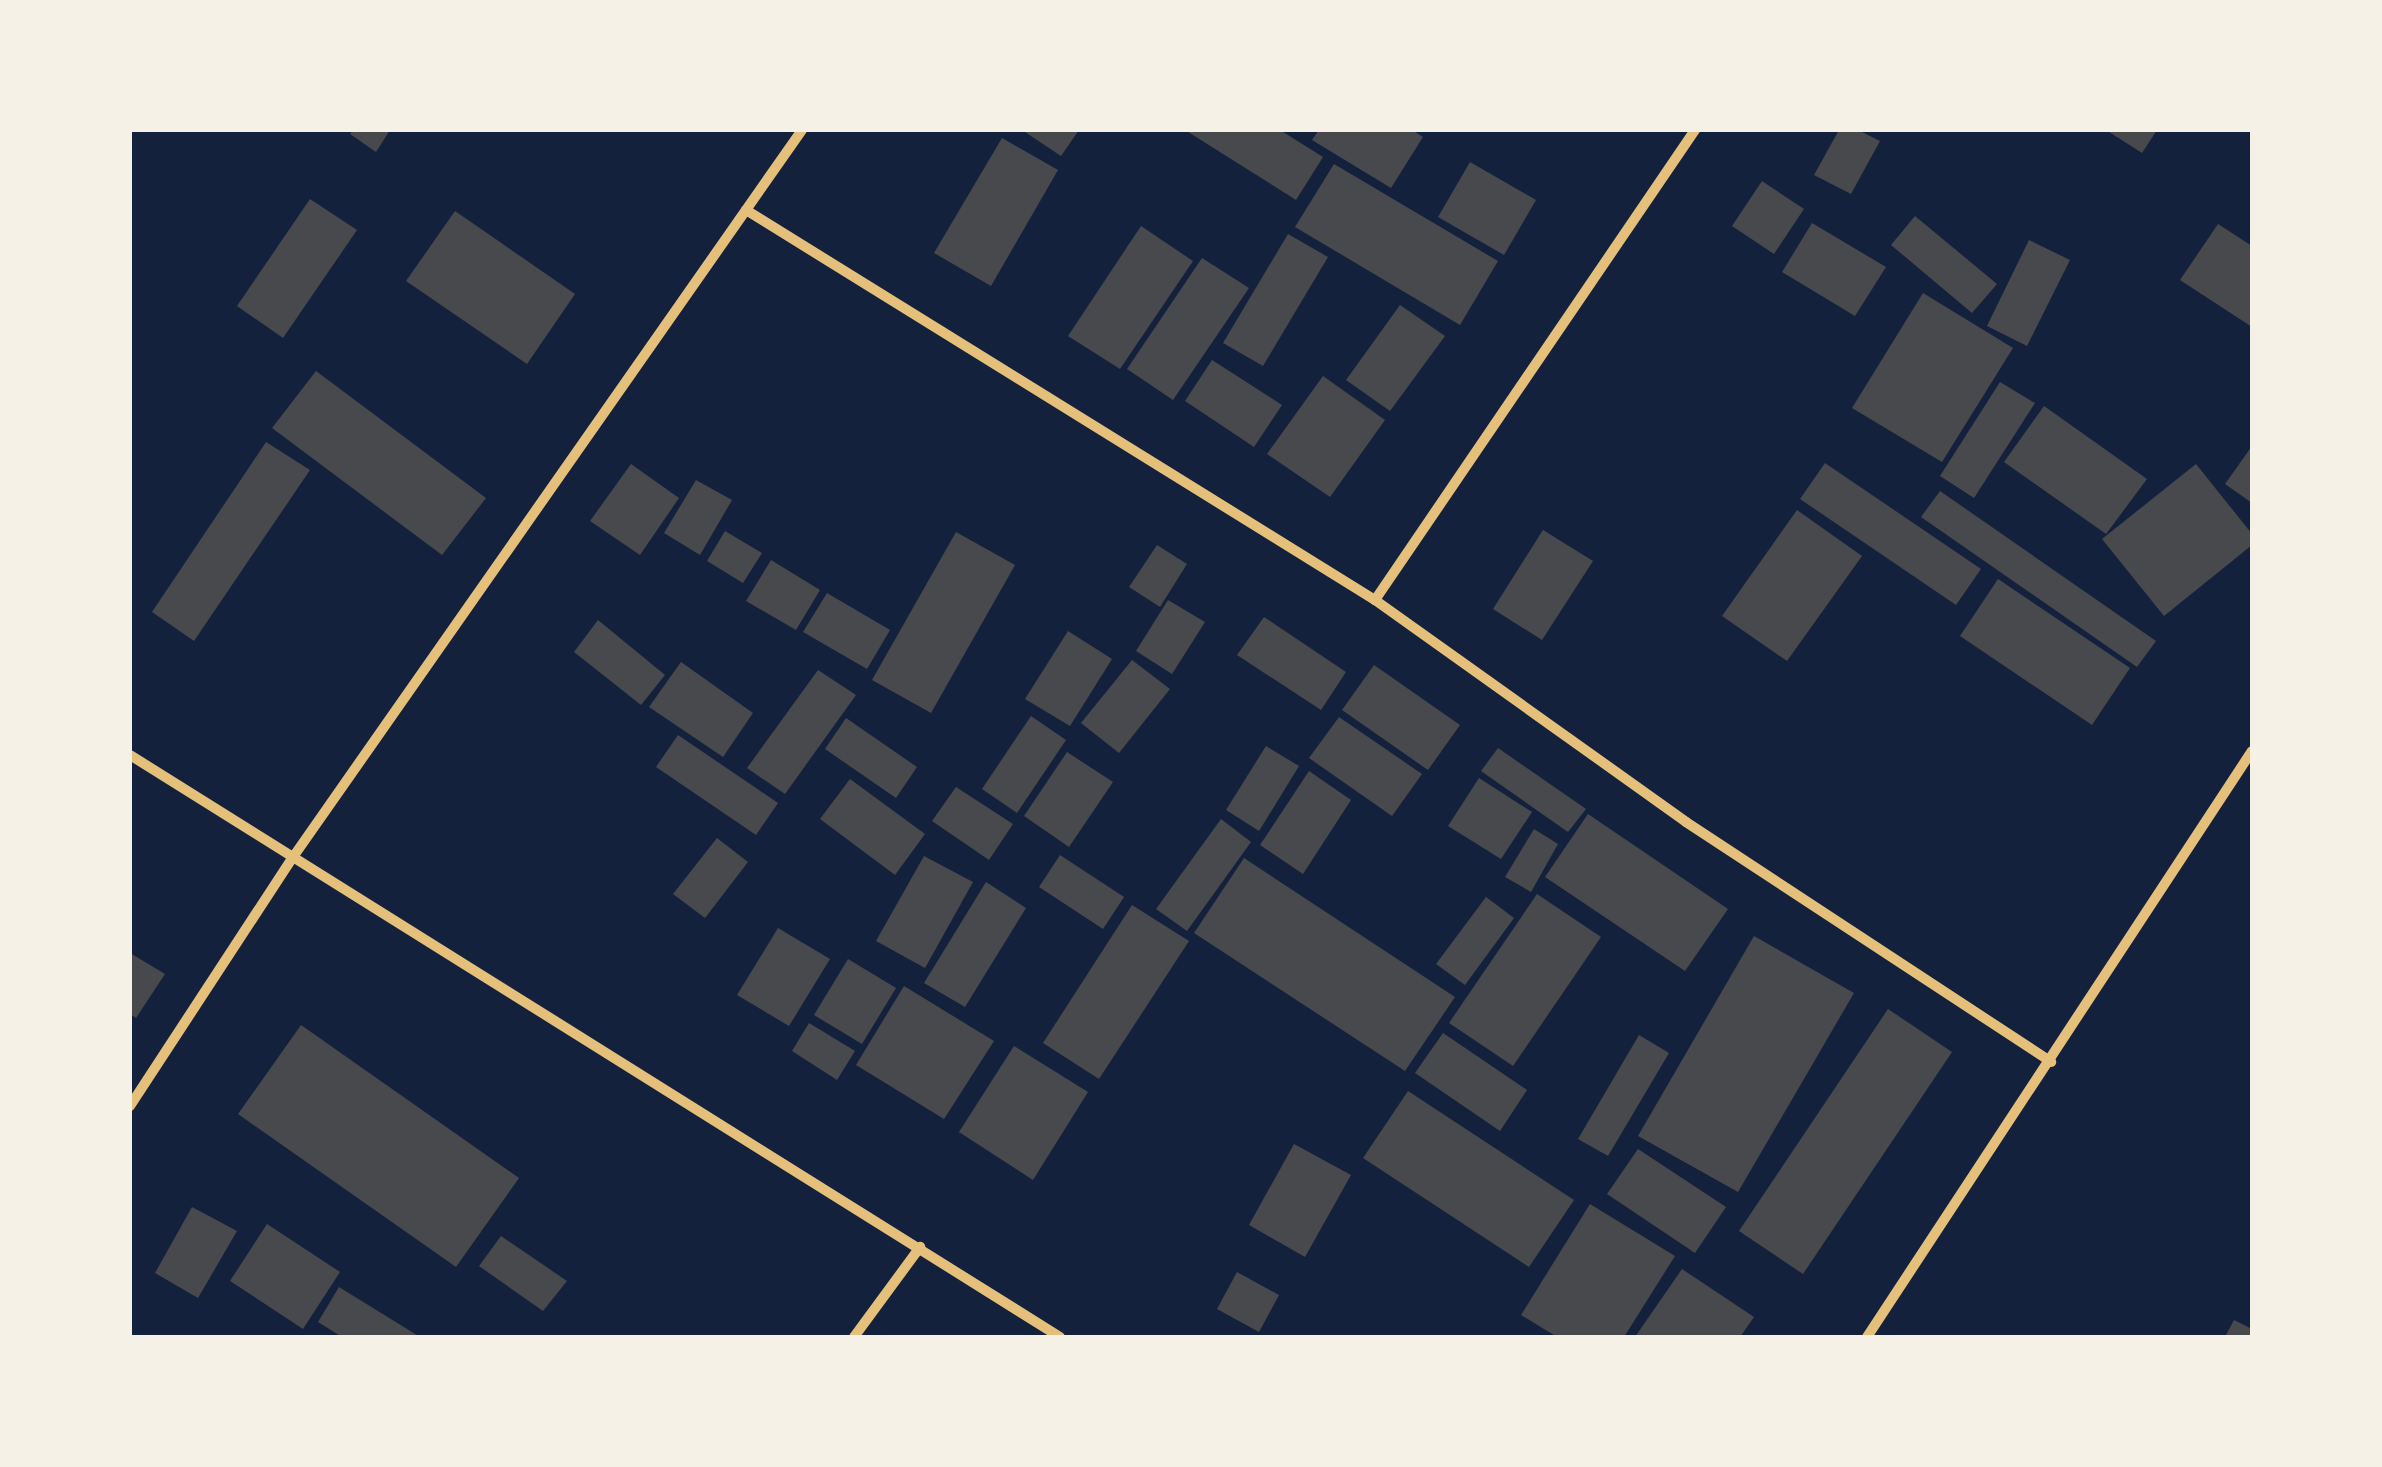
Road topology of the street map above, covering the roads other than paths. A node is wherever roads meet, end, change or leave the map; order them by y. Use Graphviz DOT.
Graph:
graph roads {
  1 [pos="802,130"];
  2 [pos="1695,130"];
  3 [pos="746,210"];
  4 [pos="1374,600"];
  5 [pos="2252,751"];
  6 [pos="130,755"];
  7 [pos="290,860"];
  8 [pos="2051,1062"];
  9 [pos="130,1106"];
  10 [pos="920,1247"];
  11 [pos="854,1337"];
  12 [pos="1060,1337"];
  13 [pos="1867,1337"];
  1 -- 3 [label="street"];
  2 -- 4 [label="street"];
  3 -- 4 [label="street"];
  3 -- 7 [label="street"];
  4 -- 8 [label="street"];
  5 -- 8 [label="street"];
  6 -- 7 [label="street"];
  7 -- 9 [label="street"];
  7 -- 10 [label="street"];
  8 -- 13 [label="street"];
  10 -- 11 [label="street"];
  10 -- 12 [label="street"];
}
